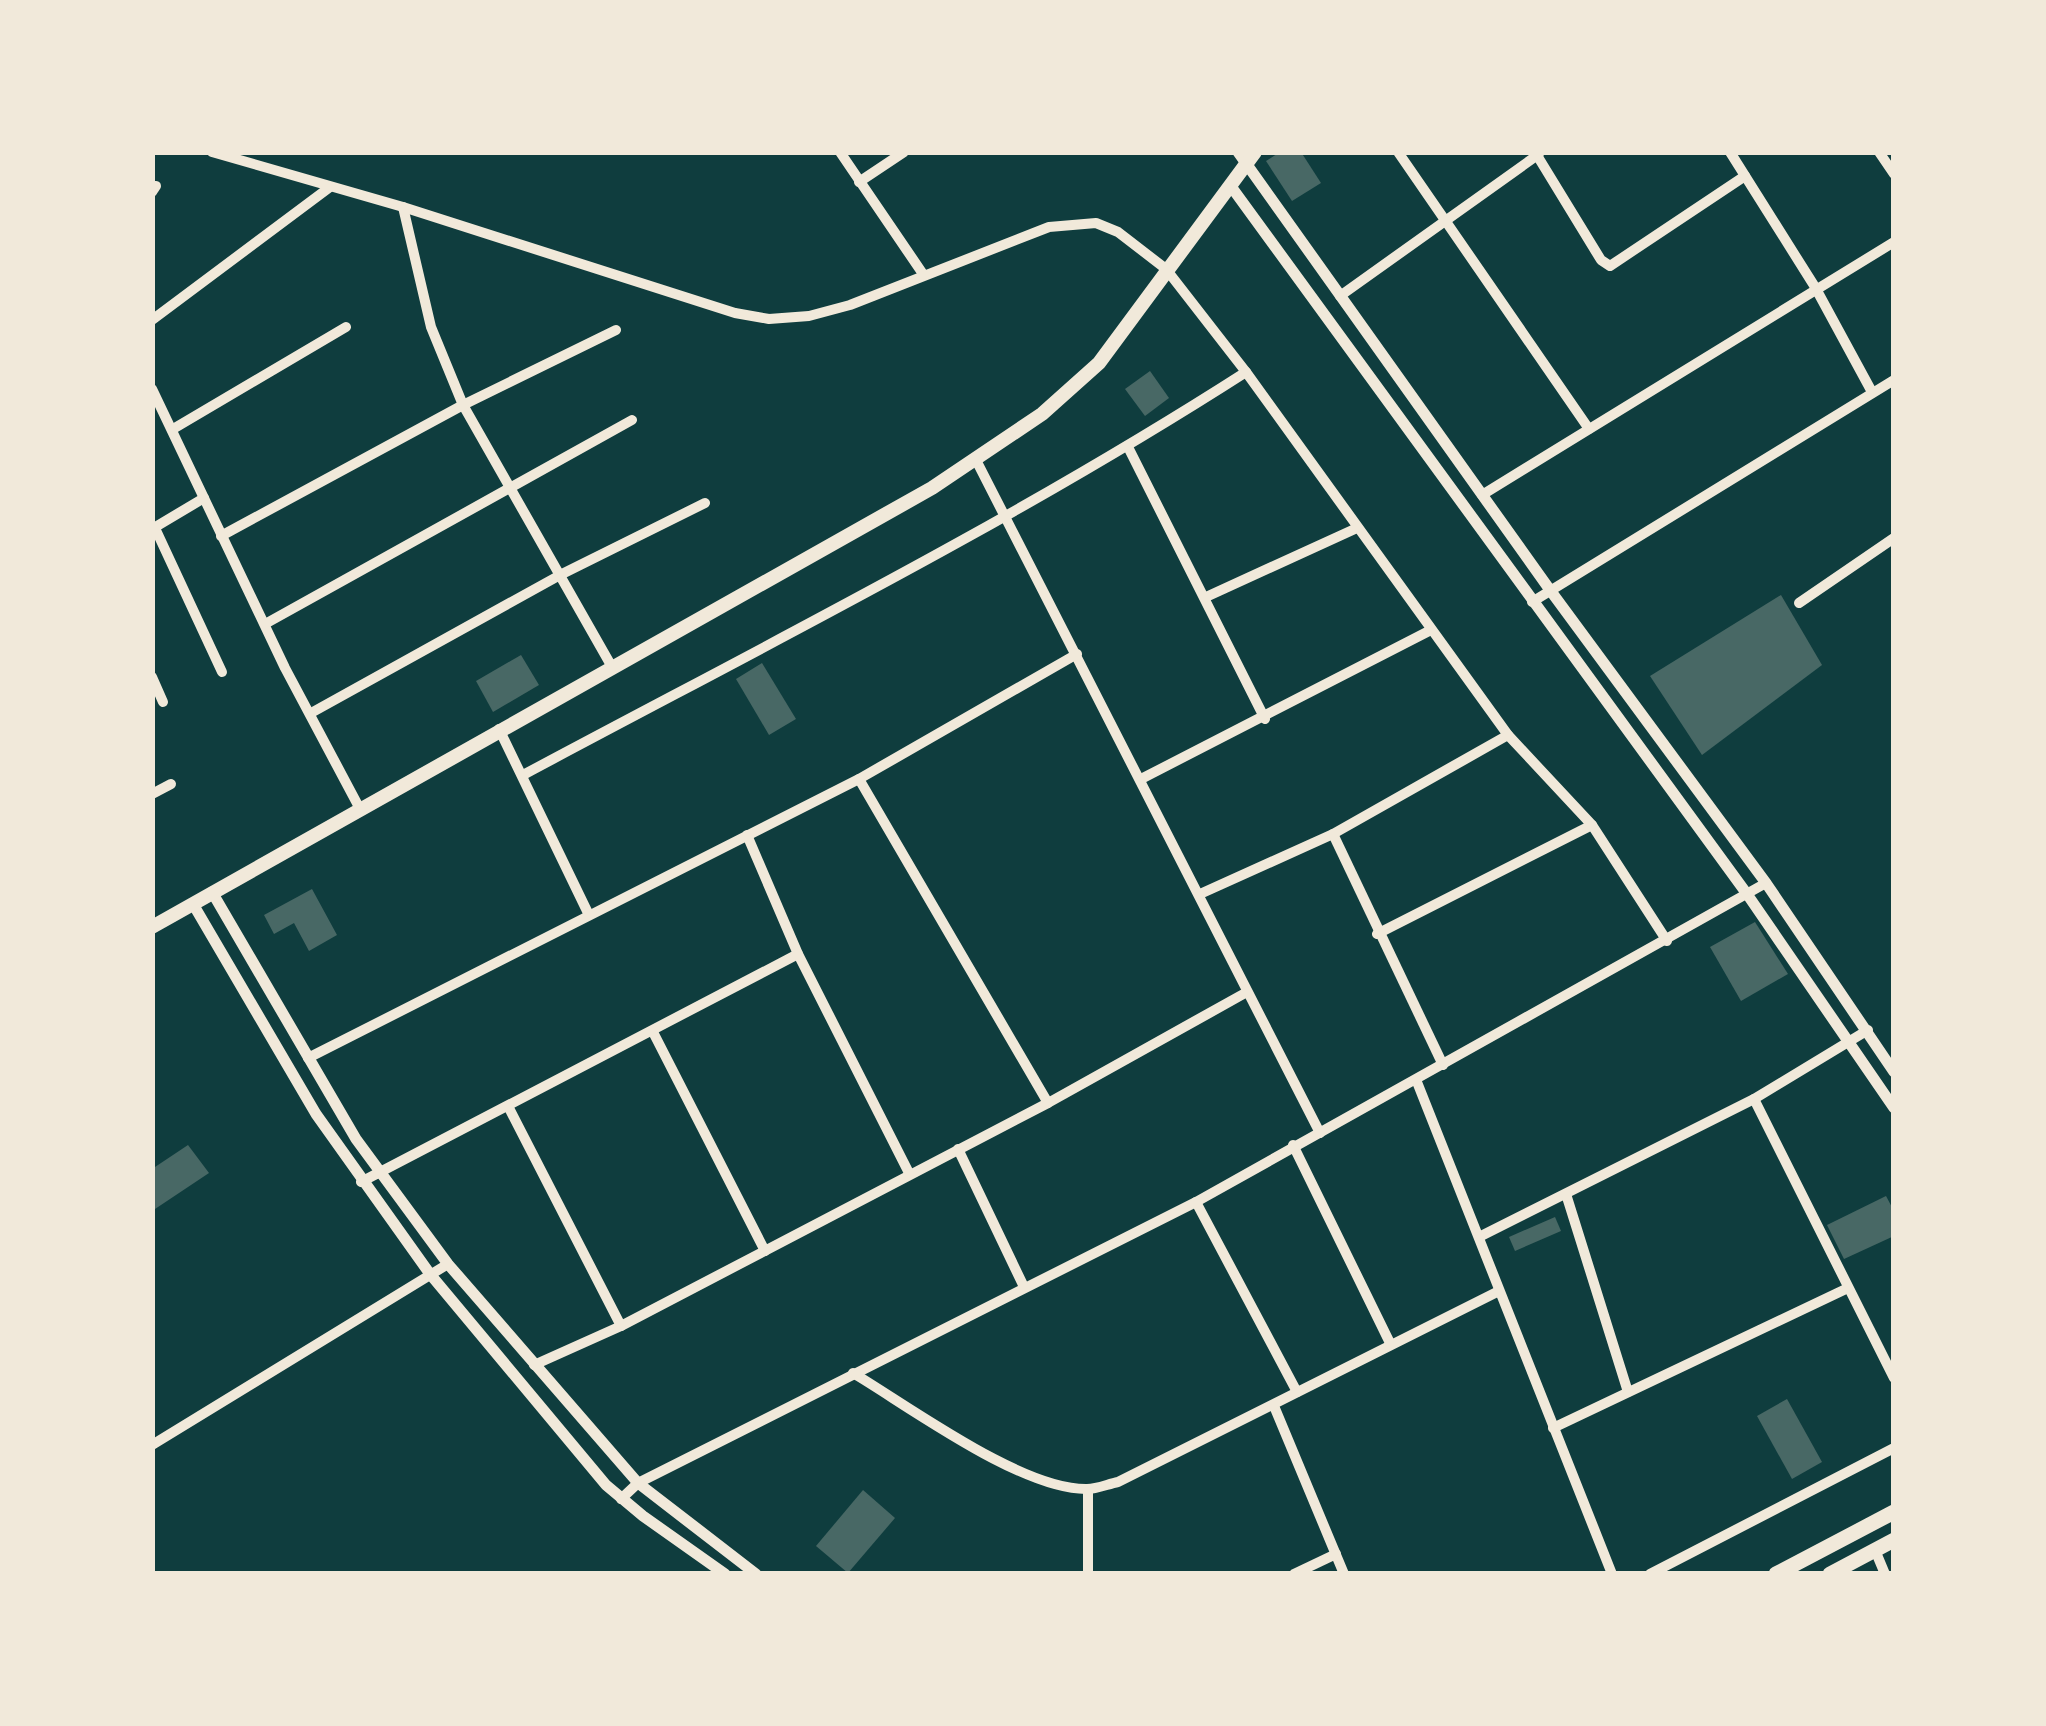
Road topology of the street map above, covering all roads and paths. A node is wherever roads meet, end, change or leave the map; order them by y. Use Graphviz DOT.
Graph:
graph roads {
  1 [pos="212,152"];
  2 [pos="840,152"];
  3 [pos="904,152"];
  4 [pos="1398,152"];
  5 [pos="1730,152"];
  6 [pos="1878,152"];
  7 [pos="1538,153"];
  8 [pos="1246,156"];
  9 [pos="1894,174"];
  10 [pos="1744,176"];
  11 [pos="859,182"];
  12 [pos="1230,185"];
  13 [pos="330,187"];
  14 [pos="403,207"];
  15 [pos="1447,218"];
  16 [pos="1894,242"];
  17 [pos="1166,269"];
  18 [pos="922,274"];
  19 [pos="1814,287"];
  20 [pos="1340,296"];
  21 [pos="152,320"];
  22 [pos="346,327"];
  23 [pos="616,330"];
  24 [pos="1246,372"];
  25 [pos="1894,380"];
  26 [pos="152,388"];
  27 [pos="1872,392"];
  28 [pos="463,405"];
  29 [pos="632,420"];
  30 [pos="173,429"];
  31 [pos="1589,429"];
  32 [pos="1128,447"];
  33 [pos="976,460"];
  34 [pos="511,486"];
  35 [pos="1482,495"];
  36 [pos="204,498"];
  37 [pos="705,503"];
  38 [pos="1006,516"];
  39 [pos="154,528"];
  40 [pos="1357,528"];
  41 [pos="221,536"];
  42 [pos="1894,538"];
  43 [pos="562,574"];
  44 [pos="1550,590"];
  45 [pos="1206,596"];
  46 [pos="1532,602"];
  47 [pos="1800,603"];
  48 [pos="265,624"];
  49 [pos="1429,630"];
  50 [pos="1077,654"];
  51 [pos="612,667"];
  52 [pos="222,672"];
  53 [pos="152,676"];
  54 [pos="163,702"];
  55 [pos="311,713"];
  56 [pos="1265,719"];
  57 [pos="499,728"];
  58 [pos="1508,735"];
  59 [pos="523,775"];
  60 [pos="859,779"];
  61 [pos="1141,779"];
  62 [pos="171,784"];
  63 [pos="152,794"];
  64 [pos="360,809"];
  65 [pos="1592,824"];
  66 [pos="1333,834"];
  67 [pos="747,835"];
  68 [pos="1766,883"];
  69 [pos="212,892"];
  70 [pos="1200,894"];
  71 [pos="1747,894"];
  72 [pos="193,904"];
  73 [pos="588,912"];
  74 [pos="152,927"];
  75 [pos="1377,934"];
  76 [pos="1667,941"];
  77 [pos="798,954"];
  78 [pos="1247,992"];
  79 [pos="1868,1030"];
  80 [pos="654,1032"];
  81 [pos="1850,1041"];
  82 [pos="308,1058"];
  83 [pos="1443,1065"];
  84 [pos="1894,1072"];
  85 [pos="1416,1082"];
  86 [pos="1754,1100"];
  87 [pos="1048,1103"];
  88 [pos="509,1108"];
  89 [pos="1894,1108"];
  90 [pos="1320,1133"];
  91 [pos="1293,1145"];
  92 [pos="958,1149"];
  93 [pos="378,1172"];
  94 [pos="910,1174"];
  95 [pos="362,1182"];
  96 [pos="1566,1194"];
  97 [pos="1196,1202"];
  98 [pos="1481,1236"];
  99 [pos="765,1250"];
  100 [pos="448,1264"];
  101 [pos="430,1274"];
  102 [pos="1024,1287"];
  103 [pos="1848,1288"];
  104 [pos="1499,1291"];
  105 [pos="620,1326"];
  106 [pos="1390,1343"];
  107 [pos="534,1365"];
  108 [pos="853,1372"];
  109 [pos="1894,1378"];
  110 [pos="1298,1392"];
  111 [pos="1628,1392"];
  112 [pos="1274,1406"];
  113 [pos="1553,1428"];
  114 [pos="152,1445"];
  115 [pos="1894,1448"];
  116 [pos="638,1483"];
  117 [pos="1088,1489"];
  118 [pos="621,1499"];
  119 [pos="1894,1512"];
  120 [pos="1894,1540"];
  121 [pos="1874,1550"];
  122 [pos="1336,1554"];
  123 [pos="725,1574"];
  124 [pos="756,1574"];
  125 [pos="1088,1574"];
  126 [pos="1294,1574"];
  127 [pos="1344,1574"];
  128 [pos="1612,1574"];
  129 [pos="1650,1574"];
  130 [pos="1776,1574"];
  131 [pos="1830,1574"];
  132 [pos="1885,1574"];
  1 -- 13 [label="street"];
  2 -- 11 [label="street"];
  3 -- 11 [label="street"];
  4 -- 15 [label="street"];
  5 -- 10 [label="street"];
  6 -- 9 [label="street"];
  7 -- 10 [label="street"];
  7 -- 15 [label="street"];
  8 -- 12 [label="main road"];
  8 -- 20 [label="street"];
  10 -- 19 [label="street"];
  11 -- 18 [label="street"];
  12 -- 17 [label="main road"];
  12 -- 46 [label="street"];
  13 -- 14 [label="street"];
  13 -- 21 [label="street"];
  14 -- 18 [label="street"];
  14 -- 28 [label="street"];
  15 -- 20 [label="street"];
  15 -- 31 [label="street"];
  16 -- 19 [label="street"];
  17 -- 18 [label="street"];
  17 -- 24 [label="street"];
  17 -- 33 [label="main road"];
  19 -- 27 [label="street"];
  19 -- 31 [label="street"];
  20 -- 35 [label="street"];
  22 -- 30 [label="street"];
  23 -- 28 [label="street"];
  24 -- 32 [label="street"];
  24 -- 40 [label="street"];
  25 -- 27 [label="street"];
  26 -- 30 [label="street"];
  27 -- 44 [label="street"];
  28 -- 34 [label="street"];
  28 -- 41 [label="street"];
  29 -- 34 [label="street"];
  30 -- 36 [label="street"];
  31 -- 35 [label="street"];
  32 -- 38 [label="street"];
  32 -- 45 [label="street"];
  33 -- 38 [label="street"];
  33 -- 51 [label="main road"];
  34 -- 43 [label="street"];
  34 -- 48 [label="street"];
  35 -- 44 [label="street"];
  36 -- 39 [label="street"];
  36 -- 41 [label="street"];
  37 -- 43 [label="street"];
  38 -- 50 [label="street"];
  38 -- 59 [label="street"];
  39 -- 52 [label="street"];
  40 -- 45 [label="street"];
  40 -- 49 [label="street"];
  41 -- 48 [label="street"];
  42 -- 47 [label="street"];
  43 -- 51 [label="street"];
  43 -- 55 [label="street"];
  44 -- 46 [label="street"];
  44 -- 68 [label="street"];
  45 -- 56 [label="street"];
  46 -- 71 [label="street"];
  48 -- 55 [label="street"];
  49 -- 56 [label="street"];
  49 -- 58 [label="street"];
  50 -- 60 [label="street"];
  50 -- 61 [label="street"];
  51 -- 57 [label="main road"];
  53 -- 54 [label="street"];
  55 -- 64 [label="street"];
  56 -- 61 [label="street"];
  57 -- 59 [label="street"];
  57 -- 64 [label="main road"];
  58 -- 65 [label="street"];
  58 -- 66 [label="street"];
  59 -- 73 [label="street"];
  60 -- 67 [label="street"];
  60 -- 87 [label="street"];
  61 -- 70 [label="street"];
  62 -- 63 [label="street"];
  64 -- 69 [label="main road"];
  65 -- 75 [label="street"];
  65 -- 76 [label="street"];
  66 -- 70 [label="street"];
  66 -- 75 [label="street"];
  67 -- 73 [label="street"];
  67 -- 77 [label="street"];
  68 -- 71 [label="street"];
  68 -- 79 [label="street"];
  69 -- 72 [label="main road"];
  69 -- 82 [label="street"];
  70 -- 78 [label="street"];
  71 -- 76 [label="street"];
  71 -- 81 [label="street"];
  72 -- 74 [label="main road"];
  72 -- 95 [label="street"];
  73 -- 82 [label="street"];
  75 -- 83 [label="street"];
  76 -- 83 [label="street"];
  77 -- 80 [label="street"];
  77 -- 94 [label="street"];
  78 -- 87 [label="street"];
  78 -- 90 [label="street"];
  79 -- 81 [label="street"];
  79 -- 84 [label="street"];
  80 -- 88 [label="street"];
  80 -- 99 [label="street"];
  81 -- 86 [label="street"];
  81 -- 89 [label="street"];
  82 -- 93 [label="street"];
  83 -- 85 [label="street"];
  85 -- 90 [label="street"];
  85 -- 98 [label="street"];
  86 -- 96 [label="street"];
  86 -- 103 [label="street"];
  87 -- 92 [label="street"];
  88 -- 93 [label="street"];
  88 -- 105 [label="street"];
  90 -- 91 [label="street"];
  91 -- 97 [label="street"];
  91 -- 106 [label="street"];
  92 -- 94 [label="street"];
  92 -- 102 [label="street"];
  93 -- 95 [label="street"];
  93 -- 100 [label="street"];
  94 -- 99 [label="street"];
  95 -- 101 [label="street"];
  96 -- 98 [label="street"];
  96 -- 111 [label="street"];
  97 -- 102 [label="street"];
  97 -- 110 [label="street"];
  98 -- 104 [label="street"];
  99 -- 105 [label="street"];
  100 -- 101 [label="street"];
  100 -- 107 [label="street"];
  101 -- 114 [label="street"];
  101 -- 118 [label="street"];
  102 -- 108 [label="street"];
  103 -- 109 [label="street"];
  103 -- 111 [label="street"];
  104 -- 106 [label="street"];
  104 -- 113 [label="street"];
  105 -- 107 [label="street"];
  106 -- 110 [label="street"];
  107 -- 116 [label="street"];
  108 -- 116 [label="street"];
  108 -- 117 [label="street"];
  110 -- 112 [label="street"];
  111 -- 113 [label="street"];
  112 -- 117 [label="street"];
  112 -- 122 [label="street"];
  113 -- 128 [label="street"];
  115 -- 129 [label="street"];
  116 -- 118 [label="street"];
  116 -- 124 [label="street"];
  117 -- 125 [label="street"];
  118 -- 123 [label="street"];
  119 -- 130 [label="highway"];
  120 -- 121 [label="highway"];
  121 -- 131 [label="highway"];
  121 -- 132 [label="street"];
  122 -- 126 [label="street"];
  122 -- 127 [label="street"];
}
